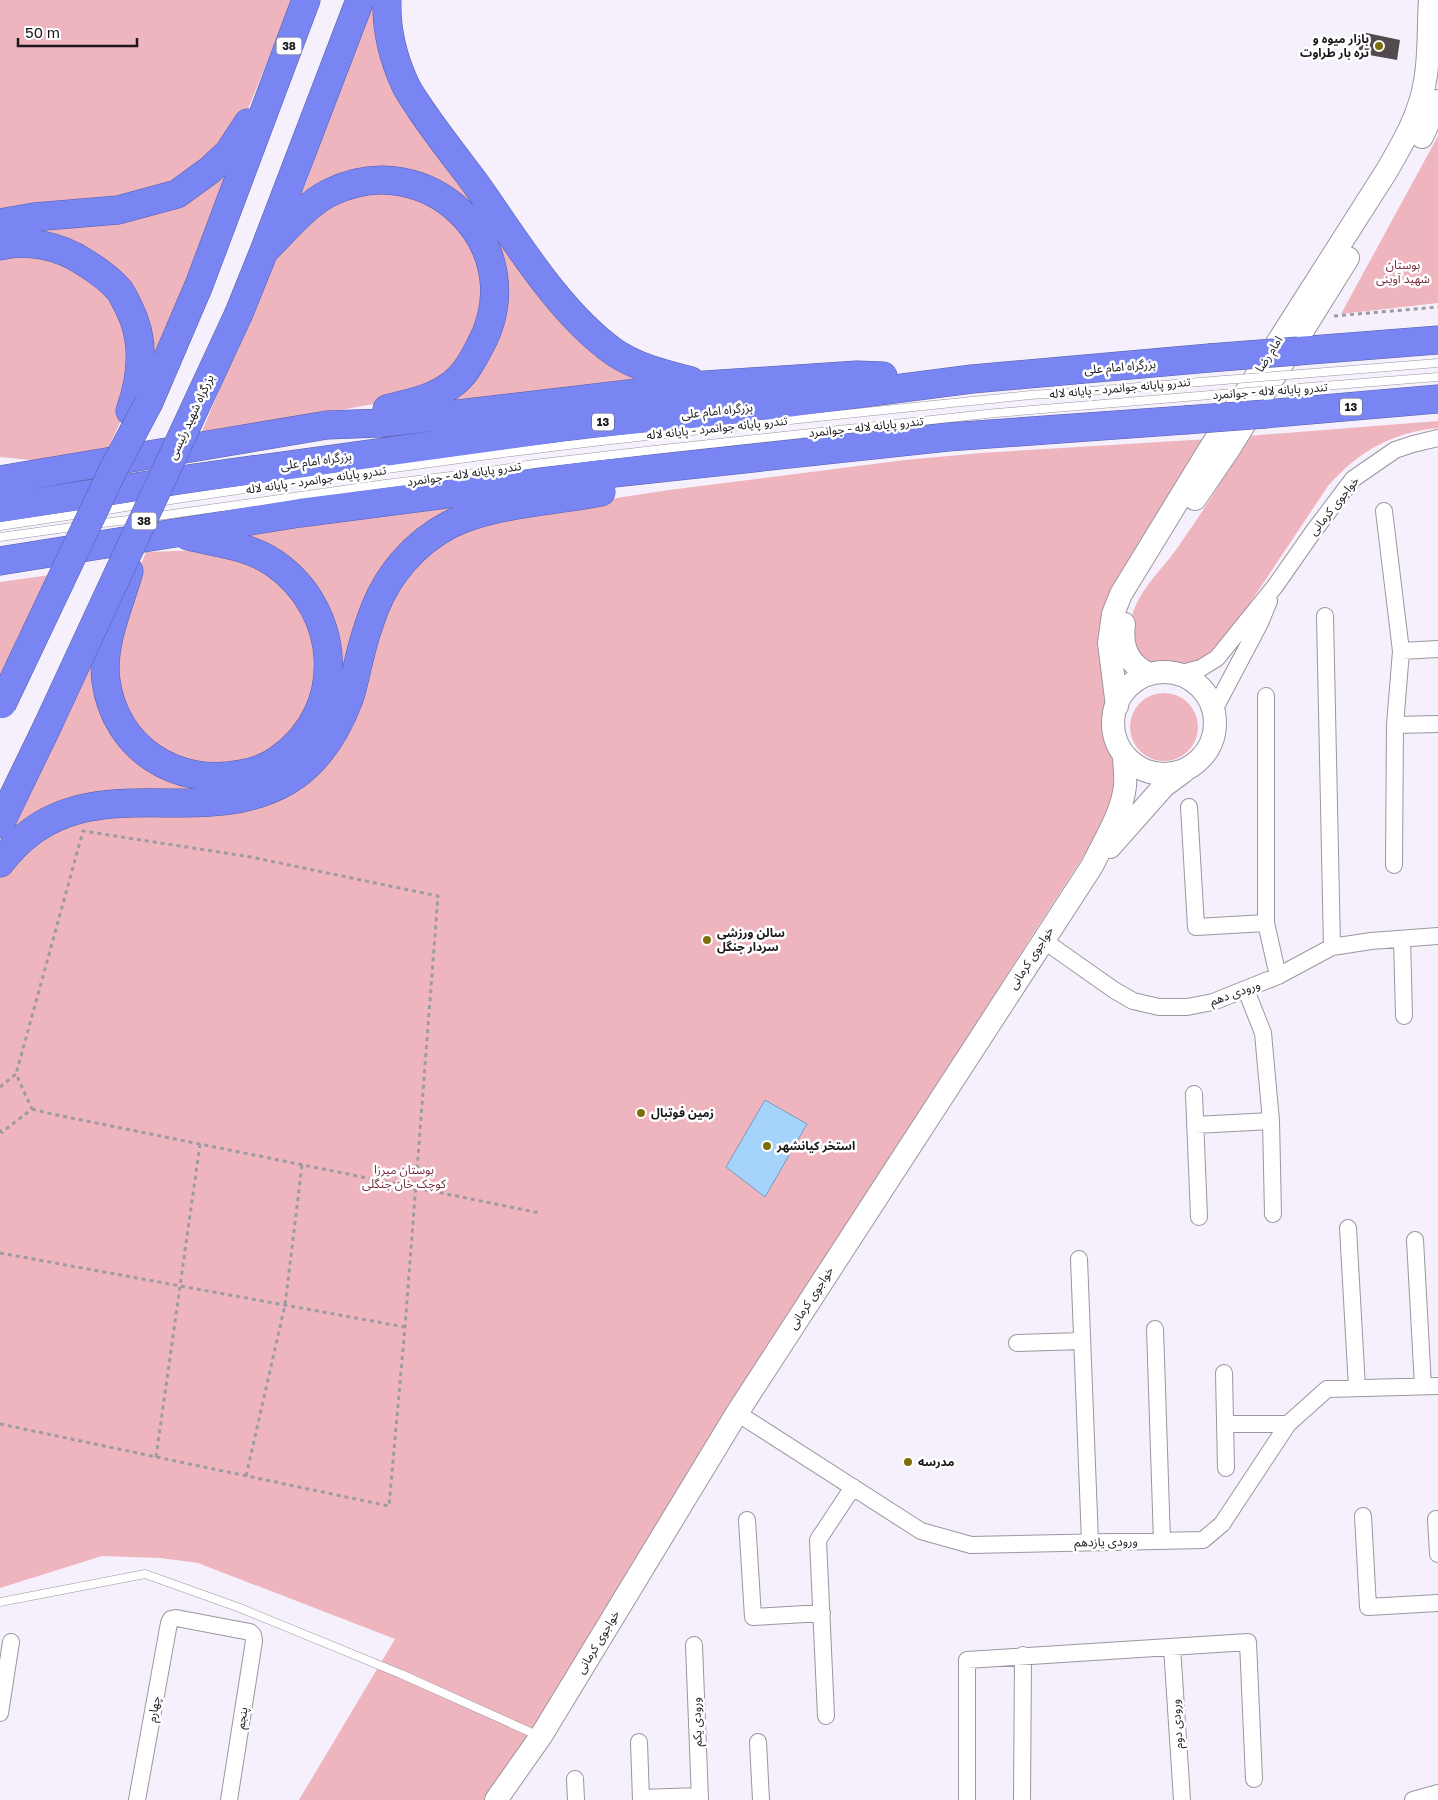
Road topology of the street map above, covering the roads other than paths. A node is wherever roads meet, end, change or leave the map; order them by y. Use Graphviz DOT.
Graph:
graph roads {
  1 [pos="306,0"];
  2 [pos="360,0"];
  3 [pos="387,0"];
  4 [pos="1430,0"];
  5 [pos="271,92"];
  6 [pos="1438,101"];
  7 [pos="0,223"];
  8 [pos="0,246"];
  9 [pos="264,251"];
  10 [pos="1438,340"];
  11 [pos="1299,362"];
  12 [pos="1438,362"];
  13 [pos="1216,369"];
  14 [pos="1438,378"];
  15 [pos="972,379"];
  16 [pos="705,385"];
  17 [pos="1438,400"];
  18 [pos="139,408"];
  19 [pos="326,425"];
  20 [pos="1438,438"];
  21 [pos="713,463"];
  22 [pos="0,464"];
  23 [pos="30,474"];
  24 [pos="0,480"];
  25 [pos="0,508"];
  26 [pos="1384,511"];
  27 [pos="0,526"];
  28 [pos="175,533"];
  29 [pos="0,537"];
  30 [pos="131,548"];
  31 [pos="0,561"];
  32 [pos="1276,585"];
  33 [pos="1325,616"];
  34 [pos="1438,649"];
  35 [pos="1401,651"];
  36 [pos="1149,674"];
  37 [pos="1178,674"];
  38 [pos="1266,696"];
  39 [pos="1,706"];
  40 [pos="1117,706"];
  41 [pos="1213,712"];
  42 [pos="1438,724"];
  43 [pos="1395,725"];
  44 [pos="1124,755"];
  45 [pos="1184,771"];
  46 [pos="1189,807"];
  47 [pos="0,824"];
  48 [pos="0,863"];
  49 [pos="1394,865"];
  50 [pos="1092,866"];
  51 [pos="1266,923"];
  52 [pos="1438,936"];
  53 [pos="1402,939"];
  54 [pos="1043,940"];
  55 [pos="1332,947"];
  56 [pos="1278,976"];
  57 [pos="1246,990"];
  58 [pos="1404,1016"];
  59 [pos="1194,1094"];
  60 [pos="1272,1121"];
  61 [pos="1195,1125"];
  62 [pos="1273,1214"];
  63 [pos="1199,1217"];
  64 [pos="1348,1228"];
  65 [pos="1415,1240"];
  66 [pos="1079,1258"];
  67 [pos="1155,1330"];
  68 [pos="1082,1341"];
  69 [pos="1017,1343"];
  70 [pos="1224,1373"];
  71 [pos="1430,1386"];
  72 [pos="1357,1388"];
  73 [pos="737,1413"];
  74 [pos="1225,1424"];
  75 [pos="1288,1424"];
  76 [pos="1226,1468"];
  77 [pos="853,1487"];
  78 [pos="1363,1516"];
  79 [pos="747,1520"];
  80 [pos="1436,1520"];
  81 [pos="1162,1541"];
  82 [pos="1090,1542"];
  83 [pos="1438,1554"];
  84 [pos="0,1602"];
  85 [pos="1438,1603"];
  86 [pos="822,1614"];
  87 [pos="253,1635"];
  88 [pos="11,1642"];
  89 [pos="694,1645"];
  90 [pos="1172,1647"];
  91 [pos="1023,1655"];
  92 [pos="0,1713"];
  93 [pos="826,1716"];
  94 [pos="541,1736"];
  95 [pos="639,1742"];
  96 [pos="758,1742"];
  97 [pos="575,1779"];
  98 [pos="1254,1779"];
  99 [pos="1438,1793"];
  100 [pos="700,1798"];
  101 [pos="641,1799"];
  102 [pos="137,1800"];
  103 [pos="229,1800"];
  104 [pos="496,1800"];
  105 [pos="511,1800"];
  106 [pos="576,1800"];
  107 [pos="761,1800"];
  108 [pos="967,1800"];
  109 [pos="1022,1800"];
  110 [pos="1182,1800"];
  111 [pos="1412,1800"];
  1 -- 5 [label="highway, 38"];
  2 -- 9 [label="highway, بزرگراه شهید رئیسی / 38"];
  3 -- 16 [label="highway"];
  4 -- 40 [label="main road, امام رضا"];
  5 -- 7 [label="highway"];
  5 -- 18 [label="highway, 38"];
  6 -- 36 [label="main road, امام رضا"];
  8 -- 18 [label="highway"];
  9 -- 19 [label="highway"];
  9 -- 30 [label="highway, بزرگراه شهید رئیسی / 38, bridge"];
  10 -- 11 [label="highway, بزرگراه امام علی / 13"];
  11 -- 12 [label="lane"];
  11 -- 13 [label="highway, بزرگراه امام علی / 13, bridge"];
  13 -- 15 [label="highway, بزرگراه امام علی / 13"];
  13 -- 27 [label="lane, تندرو پایانه جوانمرد - پایانه لاله"];
  14 -- 29 [label="lane, تندرو پایانه لاله - جوانمرد, bridge"];
  15 -- 16 [label="highway"];
  15 -- 25 [label="highway, بزرگراه امام علی / 13"];
  16 -- 19 [label="highway"];
  17 -- 21 [label="highway, 13, bridge"];
  18 -- 39 [label="highway, 38, bridge"];
  19 -- 23 [label="highway"];
  20 -- 32 [label="street, خواجوی کرمانی"];
  21 -- 28 [label="highway, 13"];
  21 -- 48 [label="highway"];
  22 -- 23 [label="highway"];
  23 -- 24 [label="highway"];
  26 -- 35 [label="street"];
  28 -- 30 [label="highway"];
  28 -- 31 [label="highway, 13"];
  30 -- 47 [label="highway, بزرگراه شهید رئیسی / 38, bridge"];
  32 -- 37 [label="street"];
  32 -- 41 [label="street"];
  33 -- 55 [label="street"];
  34 -- 35 [label="street"];
  35 -- 43 [label="street"];
  36 -- 37 [label="main road"];
  36 -- 40 [label="main road"];
  37 -- 41 [label="main road"];
  38 -- 51 [label="street"];
  40 -- 44 [label="main road"];
  41 -- 45 [label="main road"];
  42 -- 43 [label="street"];
  43 -- 49 [label="street"];
  44 -- 45 [label="main road"];
  44 -- 50 [label="main road"];
  45 -- 50 [label="main road"];
  46 -- 51 [label="street"];
  50 -- 54 [label="main road, خواجوی کرمانی"];
  51 -- 56 [label="street"];
  52 -- 53 [label="street, ورودی دهم"];
  53 -- 55 [label="street, ورودی دهم"];
  53 -- 58 [label="street"];
  54 -- 57 [label="street, ورودی دهم"];
  54 -- 73 [label="main road, خواجوی کرمانی"];
  55 -- 56 [label="street, ورودی دهم"];
  56 -- 57 [label="street, ورودی دهم"];
  57 -- 60 [label="street"];
  59 -- 61 [label="street"];
  60 -- 61 [label="street"];
  60 -- 62 [label="street"];
  61 -- 63 [label="street"];
  64 -- 72 [label="street"];
  65 -- 71 [label="street"];
  66 -- 68 [label="street"];
  67 -- 81 [label="street"];
  68 -- 69 [label="street"];
  68 -- 82 [label="street"];
  70 -- 74 [label="street"];
  71 -- 72 [label="street, ورودی یازدهم"];
  72 -- 75 [label="street, ورودی یازدهم"];
  73 -- 77 [label="street, ورودی یازدهم"];
  73 -- 94 [label="main road, خواجوی کرمانی"];
  74 -- 75 [label="street"];
  74 -- 76 [label="street"];
  75 -- 81 [label="street, ورودی یازدهم"];
  77 -- 82 [label="street, ورودی یازدهم"];
  77 -- 86 [label="street"];
  78 -- 85 [label="street"];
  79 -- 86 [label="street"];
  80 -- 83 [label="street"];
  81 -- 82 [label="street, ورودی یازدهم"];
  84 -- 94 [label="lane"];
  86 -- 93 [label="street"];
  87 -- 102 [label="street, چهارم"];
  87 -- 103 [label="street, پنجم"];
  88 -- 92 [label="street"];
  89 -- 100 [label="street, ورودی یکم"];
  90 -- 91 [label="street"];
  90 -- 98 [label="street"];
  90 -- 110 [label="street, ورودی دوم"];
  91 -- 108 [label="street"];
  91 -- 109 [label="street"];
  94 -- 104 [label="main road"];
  94 -- 105 [label="main road"];
  95 -- 101 [label="street"];
  96 -- 107 [label="street"];
  97 -- 106 [label="street"];
  99 -- 111 [label="street"];
  100 -- 101 [label="street"];
}
